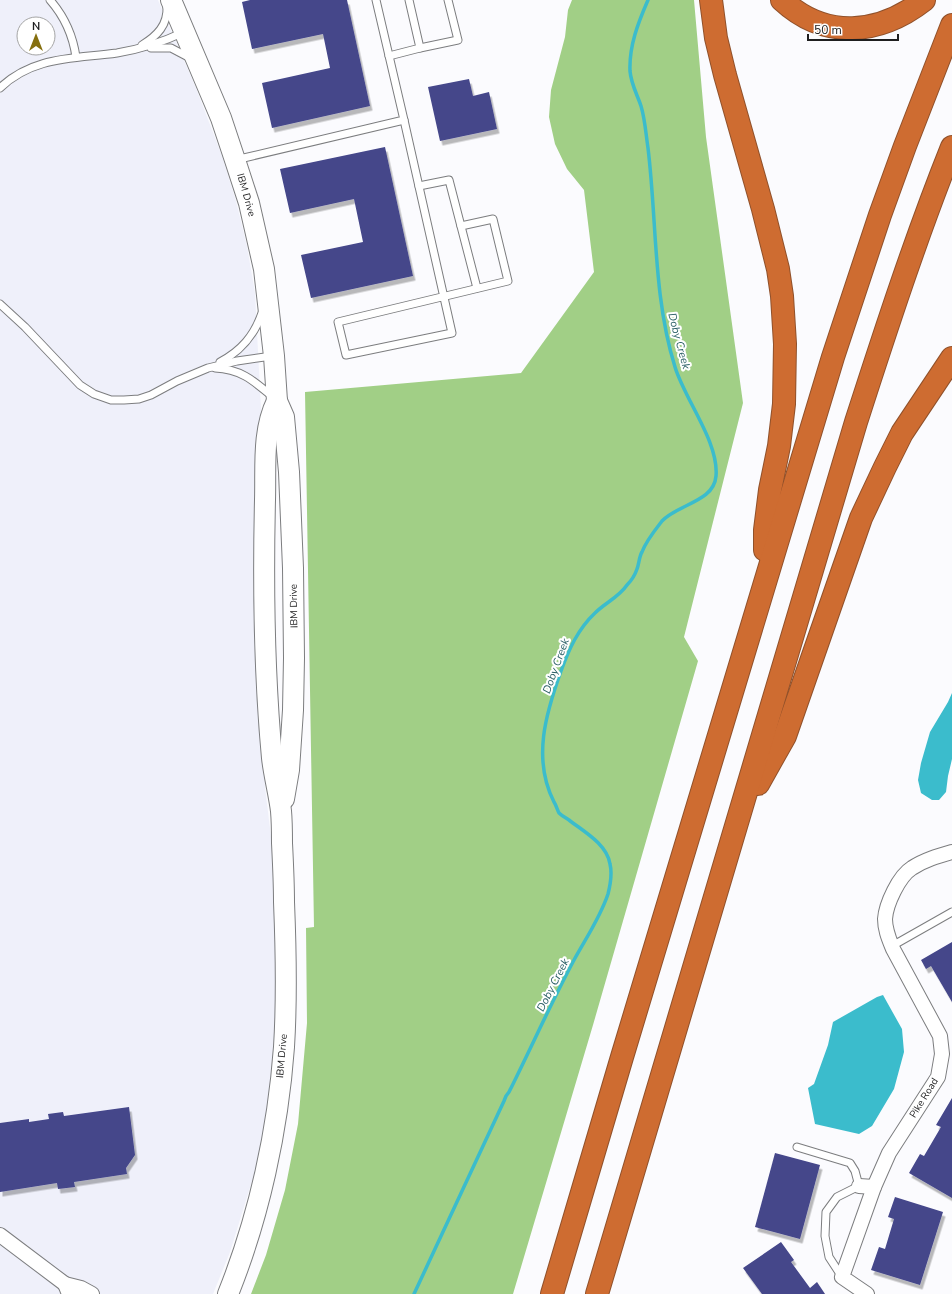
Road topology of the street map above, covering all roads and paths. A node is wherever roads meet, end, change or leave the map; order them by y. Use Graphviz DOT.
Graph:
graph roads {
  1 [pos="50,0"];
  2 [pos="167,0"];
  3 [pos="171,0"];
  4 [pos="376,0"];
  5 [pos="409,0"];
  6 [pos="448,0"];
  7 [pos="711,0"];
  8 [pos="782,0"];
  9 [pos="924,0"];
  10 [pos="952,25"];
  11 [pos="184,32"];
  12 [pos="420,48"];
  13 [pos="134,49"];
  14 [pos="389,56"];
  15 [pos="76,57"];
  16 [pos="198,63"];
  17 [pos="0,88"];
  18 [pos="404,120"];
  19 [pos="952,147"];
  20 [pos="235,160"];
  21 [pos="419,186"];
  22 [pos="461,226"];
  23 [pos="477,288"];
  24 [pos="267,291"];
  25 [pos="444,296"];
  26 [pos="0,304"];
  27 [pos="274,356"];
  28 [pos="952,358"];
  29 [pos="208,368"];
  30 [pos="277,402"];
  31 [pos="764,583"];
  32 [pos="281,812"];
  33 [pos="739,816"];
  34 [pos="952,852"];
  35 [pos="952,912"];
  36 [pos="892,946"];
  37 [pos="947,1054"];
  38 [pos="797,1147"];
  39 [pos="859,1186"];
  40 [pos="874,1187"];
  41 [pos="0,1235"];
  42 [pos="842,1277"];
  43 [pos="67,1289"];
  44 [pos="92,1294"];
  45 [pos="228,1294"];
  46 [pos="552,1294"];
  47 [pos="598,1294"];
  48 [pos="867,1294"];
  1 -- 15 [label="lane"];
  2 -- 13 [label="lane"];
  3 -- 11 [label="street, IBM Drive"];
  4 -- 14 [label="lane"];
  5 -- 12 [label="lane"];
  6 -- 12 [label="lane"];
  7 -- 31 [label="highway"];
  8 -- 9 [label="highway"];
  10 -- 31 [label="highway"];
  11 -- 13 [label="lane"];
  11 -- 16 [label="street, IBM Drive"];
  12 -- 14 [label="lane"];
  13 -- 15 [label="lane"];
  13 -- 16 [label="lane"];
  14 -- 18 [label="lane"];
  15 -- 17 [label="lane"];
  16 -- 20 [label="street, IBM Drive"];
  18 -- 20 [label="lane"];
  18 -- 21 [label="lane"];
  19 -- 33 [label="highway"];
  20 -- 24 [label="street, IBM Drive"];
  21 -- 22 [label="lane"];
  21 -- 25 [label="lane"];
  22 -- 23 [label="lane"];
  22 -- 23 [label="lane"];
  23 -- 25 [label="lane"];
  24 -- 27 [label="street, IBM Drive"];
  24 -- 29 [label="lane"];
  25 -- 25 [label="lane"];
  26 -- 29 [label="lane"];
  27 -- 29 [label="lane"];
  27 -- 30 [label="street, IBM Drive"];
  28 -- 33 [label="highway"];
  29 -- 30 [label="lane"];
  30 -- 32 [label="street, IBM Drive"];
  30 -- 32 [label="street, IBM Drive"];
  31 -- 46 [label="highway"];
  32 -- 45 [label="street, IBM Drive"];
  33 -- 47 [label="highway"];
  34 -- 36 [label="street, Pike Road"];
  35 -- 36 [label="lane"];
  36 -- 37 [label="street, Pike Road"];
  37 -- 40 [label="street, Pike Road"];
  38 -- 39 [label="lane"];
  39 -- 40 [label="street"];
  39 -- 42 [label="lane"];
  40 -- 42 [label="street, Pike Road"];
  41 -- 43 [label="street"];
  42 -- 48 [label="street"];
  43 -- 44 [label="street"];
}
